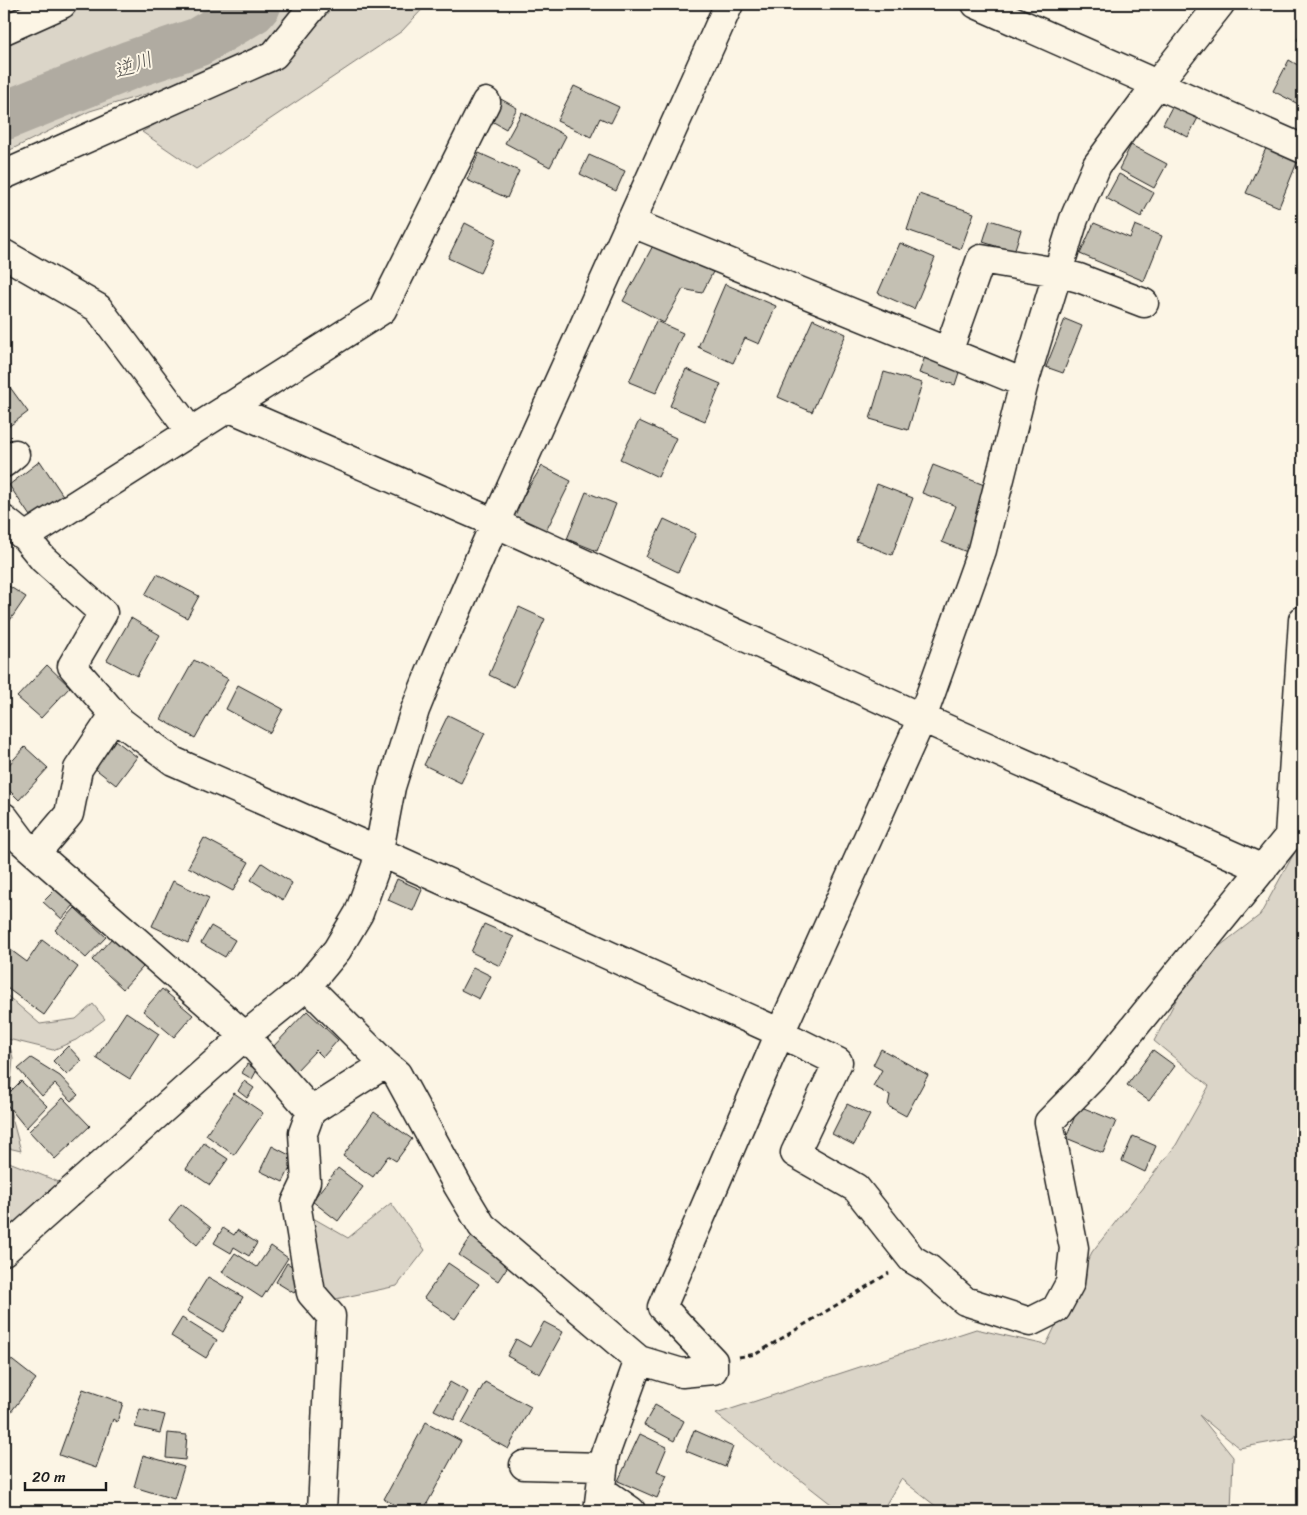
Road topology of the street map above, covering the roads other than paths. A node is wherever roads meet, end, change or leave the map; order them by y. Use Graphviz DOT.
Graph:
graph roads {
  1 [pos="62,4"];
  2 [pos="316,4"];
  3 [pos="729,4"];
  4 [pos="976,4"];
  5 [pos="1220,4"];
  6 [pos="4,30"];
  7 [pos="1157,84"];
  8 [pos="486,102"];
  9 [pos="1303,149"];
  10 [pos="4,175"];
  11 [pos="630,222"];
  12 [pos="4,254"];
  13 [pos="1057,272"];
  14 [pos="1144,303"];
  15 [pos="948,352"];
  16 [pos="1024,382"];
  17 [pos="228,407"];
  18 [pos="190,431"];
  19 [pos="4,520"];
  20 [pos="495,523"];
  21 [pos="25,537"];
  22 [pos="1303,620"];
  23 [pos="114,715"];
  24 [pos="922,718"];
  25 [pos="4,817"];
  26 [pos="380,852"];
  27 [pos="36,853"];
  28 [pos="1263,869"];
  29 [pos="307,986"];
  30 [pos="780,1033"];
  31 [pos="245,1036"];
  32 [pos="385,1064"];
  33 [pos="311,1111"];
  34 [pos="4,1251"];
  35 [pos="639,1360"];
  36 [pos="524,1465"];
  37 [pos="601,1489"];
  38 [pos="328,1509"];
  39 [pos="631,1511"];
  1 -- 6 [label="street"];
  2 -- 10 [label="street"];
  3 -- 11 [label="street"];
  4 -- 7 [label="street"];
  5 -- 7 [label="street"];
  7 -- 9 [label="street"];
  7 -- 13 [label="street"];
  8 -- 17 [label="street"];
  11 -- 15 [label="street"];
  11 -- 20 [label="street"];
  12 -- 18 [label="street"];
  13 -- 14 [label="street"];
  13 -- 15 [label="street"];
  13 -- 16 [label="street"];
  15 -- 16 [label="street"];
  16 -- 24 [label="street"];
  17 -- 18 [label="street"];
  17 -- 20 [label="street"];
  18 -- 21 [label="street"];
  19 -- 21 [label="street"];
  20 -- 24 [label="street"];
  20 -- 26 [label="street"];
  21 -- 23 [label="street"];
  22 -- 28 [label="street"];
  23 -- 26 [label="street"];
  23 -- 27 [label="street"];
  24 -- 28 [label="street"];
  24 -- 30 [label="street"];
  25 -- 27 [label="street"];
  26 -- 29 [label="street"];
  26 -- 30 [label="street"];
  27 -- 31 [label="street"];
  28 -- 30 [label="street"];
  29 -- 31 [label="street"];
  29 -- 32 [label="street"];
  30 -- 35 [label="street"];
  31 -- 33 [label="street"];
  31 -- 34 [label="street"];
  32 -- 33 [label="street"];
  32 -- 35 [label="street"];
  33 -- 38 [label="street"];
  35 -- 37 [label="street"];
  36 -- 37 [label="street"];
  37 -- 39 [label="street"];
}
